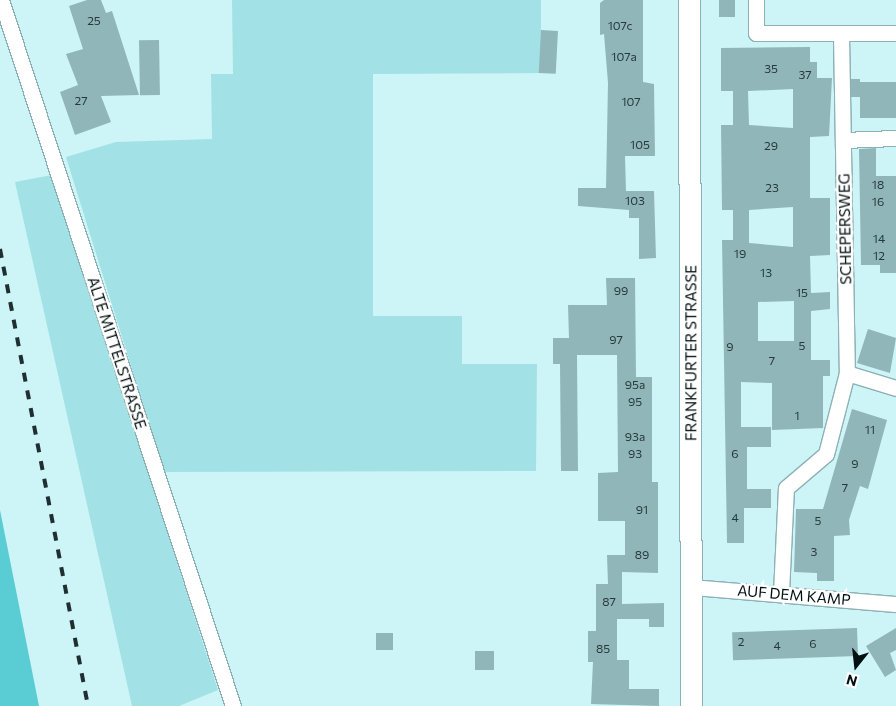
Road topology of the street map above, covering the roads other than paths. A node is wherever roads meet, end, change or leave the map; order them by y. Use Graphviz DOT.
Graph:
graph roads {
  1 [pos="1,0"];
  2 [pos="689,0"];
  3 [pos="756,0"];
  4 [pos="896,32"];
  5 [pos="841,35"];
  6 [pos="896,138"];
  7 [pos="843,140"];
  8 [pos="847,372"];
  9 [pos="896,388"];
  10 [pos="692,587"];
  11 [pos="781,593"];
  12 [pos="896,604"];
  13 [pos="233,706"];
  14 [pos="691,706"];
  1 -- 13 [label="street, ALTE MITTELSTRASSE"];
  2 -- 10 [label="main road, FRANKFURTER STRASSE"];
  3 -- 5 [label="street"];
  4 -- 5 [label="street"];
  5 -- 7 [label="street, SCHEPERSWEG"];
  6 -- 7 [label="street"];
  7 -- 8 [label="street, SCHEPERSWEG"];
  8 -- 9 [label="street"];
  8 -- 11 [label="street, SCHEPERSWEG"];
  10 -- 11 [label="street, AUF DEM KAMP"];
  10 -- 14 [label="main road, FRANKFURTER STRASSE"];
  11 -- 12 [label="street, AUF DEM KAMP"];
}
